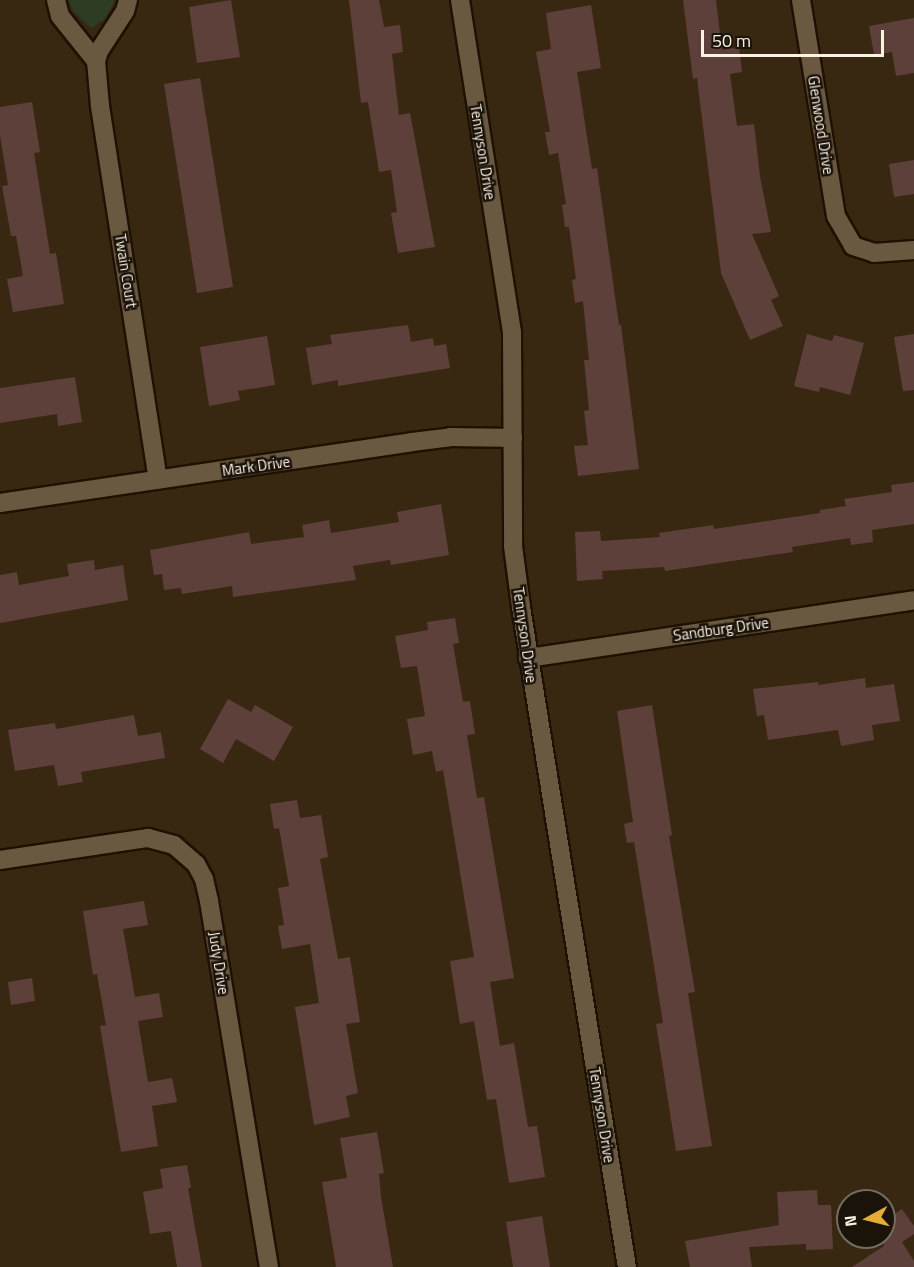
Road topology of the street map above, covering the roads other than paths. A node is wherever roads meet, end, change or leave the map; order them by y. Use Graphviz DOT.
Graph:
graph roads {
  1 [pos="56,0"];
  2 [pos="128,0"];
  3 [pos="460,0"];
  4 [pos="801,0"];
  5 [pos="96,62"];
  6 [pos="914,250"];
  7 [pos="513,438"];
  8 [pos="158,480"];
  9 [pos="0,503"];
  10 [pos="914,600"];
  11 [pos="528,658"];
  12 [pos="0,860"];
  13 [pos="269,1267"];
  14 [pos="627,1267"];
  1 -- 5 [label="street"];
  2 -- 5 [label="street"];
  3 -- 7 [label="street, Tennyson Drive"];
  4 -- 6 [label="street, Glenwood Drive"];
  5 -- 8 [label="street, Twain Court"];
  7 -- 8 [label="street, Mark Drive"];
  7 -- 11 [label="street, Tennyson Drive"];
  8 -- 9 [label="street, Mark Drive"];
  10 -- 11 [label="street, Sandburg Drive"];
  11 -- 14 [label="street, Tennyson Drive"];
  12 -- 13 [label="street, Judy Drive"];
}
